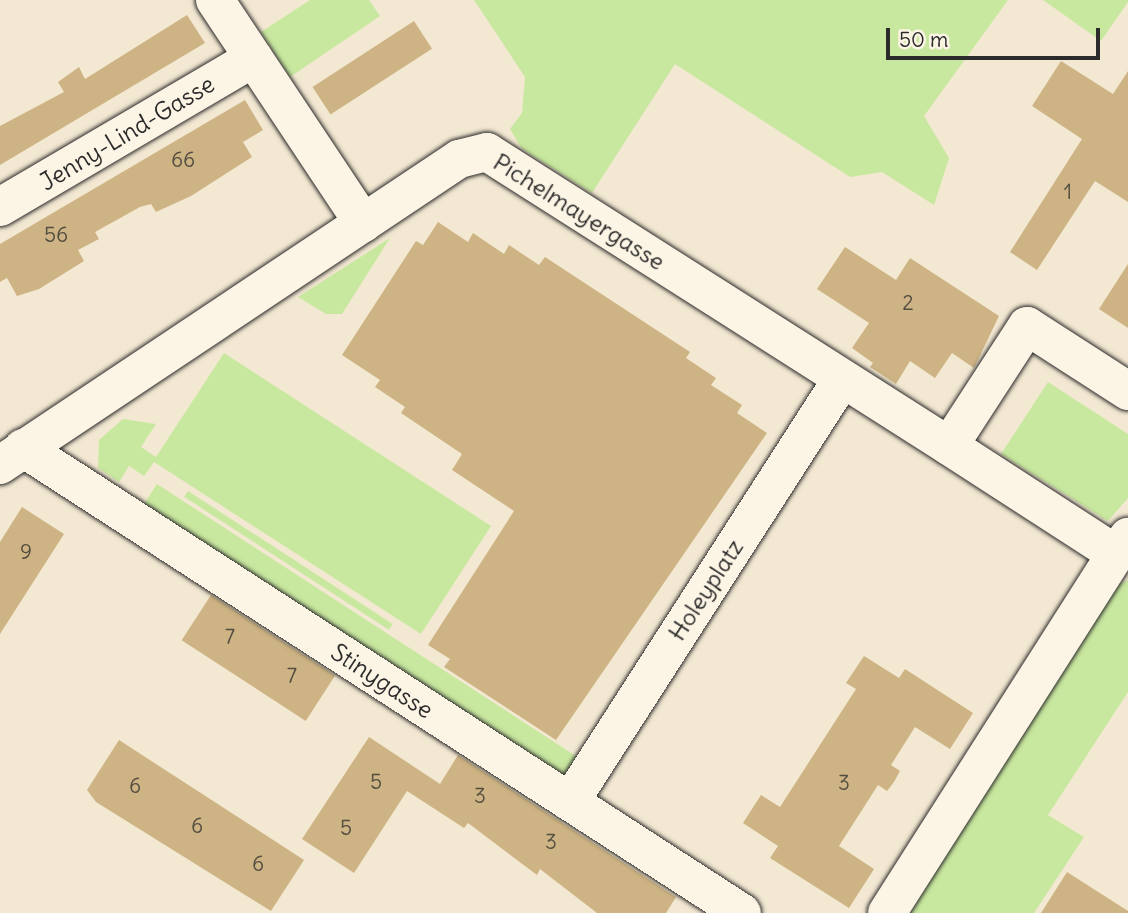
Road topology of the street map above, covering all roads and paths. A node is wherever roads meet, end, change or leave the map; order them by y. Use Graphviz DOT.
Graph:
graph roads {
  1 [pos="215,0"];
  2 [pos="254,58"];
  3 [pos="0,207"];
  4 [pos="363,223"];
  5 [pos="842,379"];
  6 [pos="1128,391"];
  7 [pos="949,446"];
  8 [pos="12,456"];
  9 [pos="1122,546"];
  10 [pos="570,802"];
  11 [pos="742,913"];
  12 [pos="887,913"];
  1 -- 2 [label="street"];
  2 -- 3 [label="street, Jenny-Lind-Gasse"];
  2 -- 4 [label="street"];
  4 -- 5 [label="street, Pichelmayergasse"];
  4 -- 8 [label="street, Pichelmayergasse"];
  5 -- 7 [label="street, Pichelmayergasse"];
  5 -- 10 [label="street, Holeyplatz"];
  6 -- 7 [label="street"];
  7 -- 9 [label="street"];
  8 -- 10 [label="street, Stinygasse"];
  9 -- 12 [label="street"];
  10 -- 11 [label="street, Stinygasse"];
}
